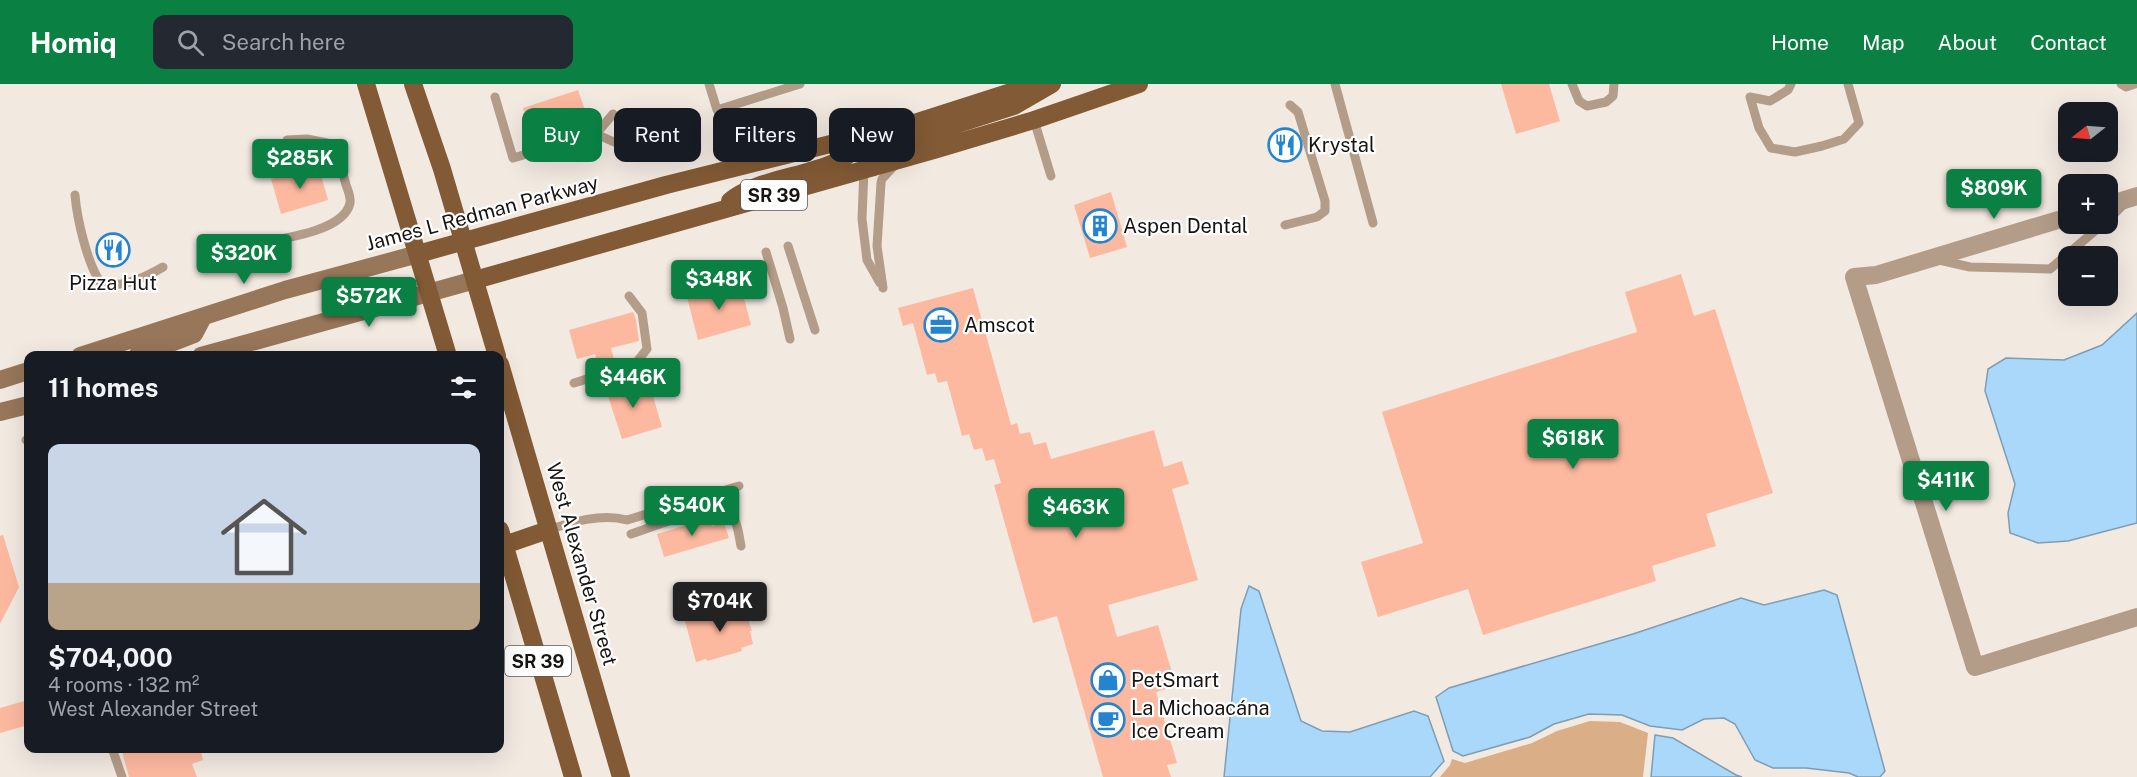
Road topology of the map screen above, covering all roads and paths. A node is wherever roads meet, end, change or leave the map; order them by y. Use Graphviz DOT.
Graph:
graph roads {
  1 [pos="366,84"];
  2 [pos="408,84"];
  3 [pos="413,84"];
  4 [pos="709,84"];
  5 [pos="800,84"];
  6 [pos="1036,84"];
  7 [pos="1052,84"];
  8 [pos="1139,84"];
  9 [pos="1335,84"];
  10 [pos="1572,84"];
  11 [pos="1614,84"];
  12 [pos="1791,84"];
  13 [pos="1848,84"];
  14 [pos="2121,84"];
  15 [pos="2135,84"];
  16 [pos="495,97"];
  17 [pos="1290,105"];
  18 [pos="422,114"];
  19 [pos="614,114"];
  20 [pos="1034,120"];
  21 [pos="915,123"];
  22 [pos="602,127"];
  23 [pos="287,140"];
  24 [pos="829,144"];
  25 [pos="522,155"];
  26 [pos="915,155"];
  27 [pos="834,162"];
  28 [pos="890,162"];
  29 [pos="898,162"];
  30 [pos="864,169"];
  31 [pos="1052,176"];
  32 [pos="75,195"];
  33 [pos="2134,197"];
  34 [pos="2118,202"];
  35 [pos="720,210"];
  36 [pos="2118,211"];
  37 [pos="2058,220"];
  38 [pos="1373,223"];
  39 [pos="1285,225"];
  40 [pos="2091,234"];
  41 [pos="463,242"];
  42 [pos="255,244"];
  43 [pos="788,246"];
  44 [pos="766,252"];
  45 [pos="418,254"];
  46 [pos="1931,258"];
  47 [pos="163,267"];
  48 [pos="475,280"];
  49 [pos="430,293"];
  50 [pos="629,296"];
  51 [pos="203,317"];
  52 [pos="815,330"];
  53 [pos="790,339"];
  54 [pos="96,351"];
  55 [pos="150,351"];
  56 [pos="219,351"];
  57 [pos="447,351"];
  58 [pos="496,351"];
  59 [pos="24,372"];
  60 [pos="504,378"];
  61 [pos="0,380"];
  62 [pos="574,383"];
  63 [pos="24,406"];
  64 [pos="0,412"];
  65 [pos="739,486"];
  66 [pos="548,530"];
  67 [pos="631,534"];
  68 [pos="504,539"];
  69 [pos="741,546"];
  70 [pos="504,550"];
  71 [pos="2137,617"];
  72 [pos="114,753"];
  73 [pos="122,777"];
  74 [pos="573,777"];
  75 [pos="621,777"];
  1 -- 45 [label="main road"];
  2 -- 18 [label="main road"];
  3 -- 18 [label="main road"];
  4 -- 5 [label="lane"];
  6 -- 21 [label="main road, James L Redman Parkway / SR 39"];
  7 -- 30 [label="main road"];
  8 -- 20 [label="main road, SR 39"];
  9 -- 38 [label="lane"];
  10 -- 11 [label="lane"];
  12 -- 13 [label="lane"];
  14 -- 15 [label="lane"];
  16 -- 25 [label="lane"];
  17 -- 39 [label="lane"];
  18 -- 41 [label="main road"];
  19 -- 22 [label="lane"];
  20 -- 26 [label="main road, SR 39"];
  20 -- 31 [label="lane"];
  23 -- 42 [label="lane"];
  24 -- 41 [label="main road, James L Redman Parkway / SR 39"];
  27 -- 35 [label="main road"];
  28 -- 30 [label="main road, SR 39"];
  29 -- 30 [label="lane"];
  30 -- 35 [label="main road, SR 39"];
  32 -- 47 [label="lane"];
  33 -- 34 [label="street"];
  33 -- 36 [label="lane"];
  35 -- 48 [label="main road, SR 39"];
  37 -- 46 [label="street"];
  40 -- 46 [label="lane"];
  41 -- 45 [label="main road, James L Redman Parkway / SR 39"];
  41 -- 48 [label="main road"];
  43 -- 52 [label="lane"];
  44 -- 53 [label="lane"];
  45 -- 49 [label="main road"];
  45 -- 51 [label="main road, James L Redman Parkway"];
  46 -- 71 [label="street"];
  48 -- 49 [label="main road"];
  48 -- 58 [label="main road"];
  49 -- 56 [label="main road"];
  49 -- 57 [label="main road"];
  50 -- 62 [label="lane"];
  51 -- 54 [label="main road, James L Redman Parkway"];
  51 -- 55 [label="main road"];
  59 -- 61 [label="main road"];
  60 -- 66 [label="main road, West Alexander Street / SR 39"];
  63 -- 64 [label="main road"];
  65 -- 66 [label="lane"];
  66 -- 68 [label="main road"];
  66 -- 75 [label="main road, West Alexander Street / SR 39"];
  67 -- 69 [label="lane"];
  70 -- 74 [label="main road, SR 39"];
  72 -- 73 [label="lane"];
}
